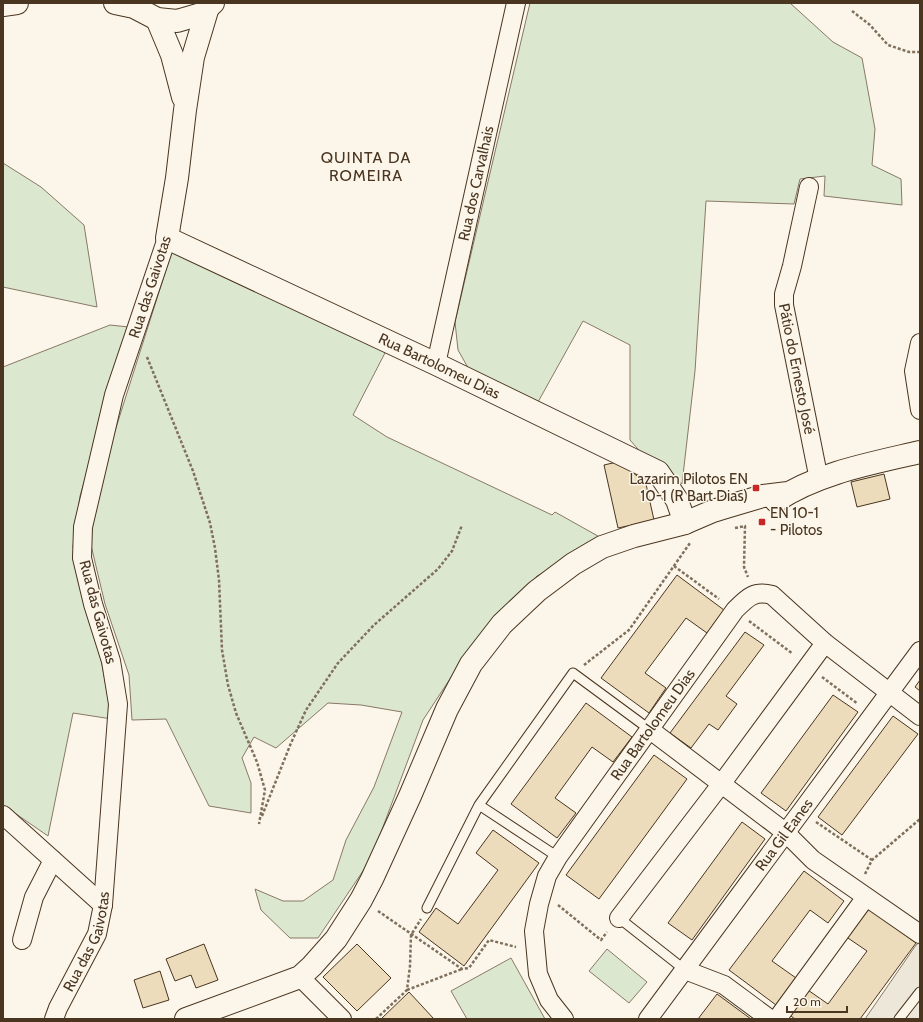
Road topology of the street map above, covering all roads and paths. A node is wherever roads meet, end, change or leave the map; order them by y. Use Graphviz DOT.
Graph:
graph roads {
  1 [pos="16,3"];
  2 [pos="516,3"];
  3 [pos="126,4"];
  4 [pos="3,5"];
  5 [pos="211,5"];
  6 [pos="852,11"];
  7 [pos="157,19"];
  8 [pos="920,52"];
  9 [pos="185,110"];
  10 [pos="809,187"];
  11 [pos="167,238"];
  12 [pos="137,329"];
  13 [pos="920,343"];
  14 [pos="436,364"];
  15 [pos="920,410"];
  16 [pos="920,452"];
  17 [pos="819,480"];
  18 [pos="462,525"];
  19 [pos="733,528"];
  20 [pos="689,531"];
  21 [pos="674,566"];
  22 [pos="754,594"];
  23 [pos="735,610"];
  24 [pos="825,643"];
  25 [pos="920,651"];
  26 [pos="808,666"];
  27 [pos="573,673"];
  28 [pos="889,692"];
  29 [pos="872,715"];
  30 [pos="920,716"];
  31 [pos="649,728"];
  32 [pos="722,783"];
  33 [pos="479,805"];
  34 [pos="801,811"];
  35 [pos="3,815"];
  36 [pos="920,819"];
  37 [pos="785,832"];
  38 [pos="558,857"];
  39 [pos="53,860"];
  40 [pos="872,860"];
  41 [pos="542,892"];
  42 [pos="862,894"];
  43 [pos="361,900"];
  44 [pos="103,905"];
  45 [pos="427,908"];
  46 [pos="619,918"];
  47 [pos="920,934"];
  48 [pos="411,935"];
  49 [pos="22,940"];
  50 [pos="536,952"];
  51 [pos="462,969"];
  52 [pos="684,970"];
  53 [pos="300,977"];
  54 [pos="407,990"];
  55 [pos="920,992"];
  56 [pos="54,1019"];
  57 [pos="186,1019"];
  58 [pos="342,1019"];
  59 [pos="376,1019"];
  60 [pos="564,1019"];
  61 [pos="648,1019"];
  62 [pos="770,1019"];
  63 [pos="777,1019"];
  64 [pos="899,1019"];
  1 -- 4 [label="main road"];
  2 -- 14 [label="street, Rua dos Carvalhais"];
  3 -- 7 [label="main road"];
  5 -- 7 [label="main road"];
  5 -- 9 [label="main road, Rua das Gaivotas"];
  6 -- 8 [label="path"];
  7 -- 9 [label="main road"];
  9 -- 11 [label="main road, Rua das Gaivotas"];
  10 -- 17 [label="street, Pátio do Ernesto José"];
  11 -- 12 [label="street, Rua das Gaivotas"];
  11 -- 14 [label="main road, Rua Bartolomeu Dias"];
  12 -- 18 [label="path"];
  12 -- 44 [label="street, Rua das Gaivotas"];
  13 -- 15 [label="street"];
  14 -- 20 [label="main road, Rua Bartolomeu Dias"];
  16 -- 17 [label="main road"];
  17 -- 20 [label="main road"];
  19 -- 22 [label="path"];
  20 -- 21 [label="path"];
  20 -- 43 [label="main road"];
  21 -- 23 [label="path"];
  21 -- 27 [label="path"];
  22 -- 23 [label="street, Rua Bartolomeu Dias"];
  22 -- 24 [label="street"];
  23 -- 26 [label="path"];
  23 -- 31 [label="street, Rua Bartolomeu Dias"];
  24 -- 26 [label="street"];
  24 -- 28 [label="street"];
  25 -- 28 [label="street, Rua Gil Eanes"];
  26 -- 29 [label="path"];
  26 -- 32 [label="street"];
  27 -- 31 [label="lane"];
  27 -- 33 [label="lane"];
  28 -- 29 [label="street, Rua Gil Eanes"];
  28 -- 30 [label="street"];
  29 -- 34 [label="street, Rua Gil Eanes"];
  31 -- 32 [label="street"];
  31 -- 38 [label="street, Rua Bartolomeu Dias"];
  32 -- 37 [label="street"];
  32 -- 46 [label="street"];
  33 -- 38 [label="lane"];
  33 -- 45 [label="lane"];
  34 -- 37 [label="street, Rua Gil Eanes"];
  34 -- 40 [label="path"];
  35 -- 39 [label="street"];
  36 -- 40 [label="path"];
  37 -- 42 [label="street"];
  37 -- 52 [label="street, Rua Gil Eanes"];
  38 -- 41 [label="street, Rua Bartolomeu Dias"];
  39 -- 44 [label="street"];
  39 -- 49 [label="street"];
  40 -- 42 [label="path"];
  41 -- 46 [label="path"];
  41 -- 50 [label="street, Rua Bartolomeu Dias"];
  42 -- 47 [label="street"];
  42 -- 63 [label="street"];
  43 -- 48 [label="path"];
  43 -- 53 [label="main road"];
  44 -- 56 [label="street, Rua das Gaivotas"];
  46 -- 52 [label="lane"];
  48 -- 51 [label="path"];
  48 -- 54 [label="path"];
  50 -- 51 [label="path"];
  50 -- 60 [label="street, Rua Bartolomeu Dias"];
  51 -- 54 [label="path"];
  52 -- 61 [label="street, Rua Gil Eanes"];
  52 -- 62 [label="street"];
  53 -- 57 [label="main road"];
  53 -- 58 [label="street"];
  54 -- 59 [label="path"];
  55 -- 64 [label="lane"];
}
